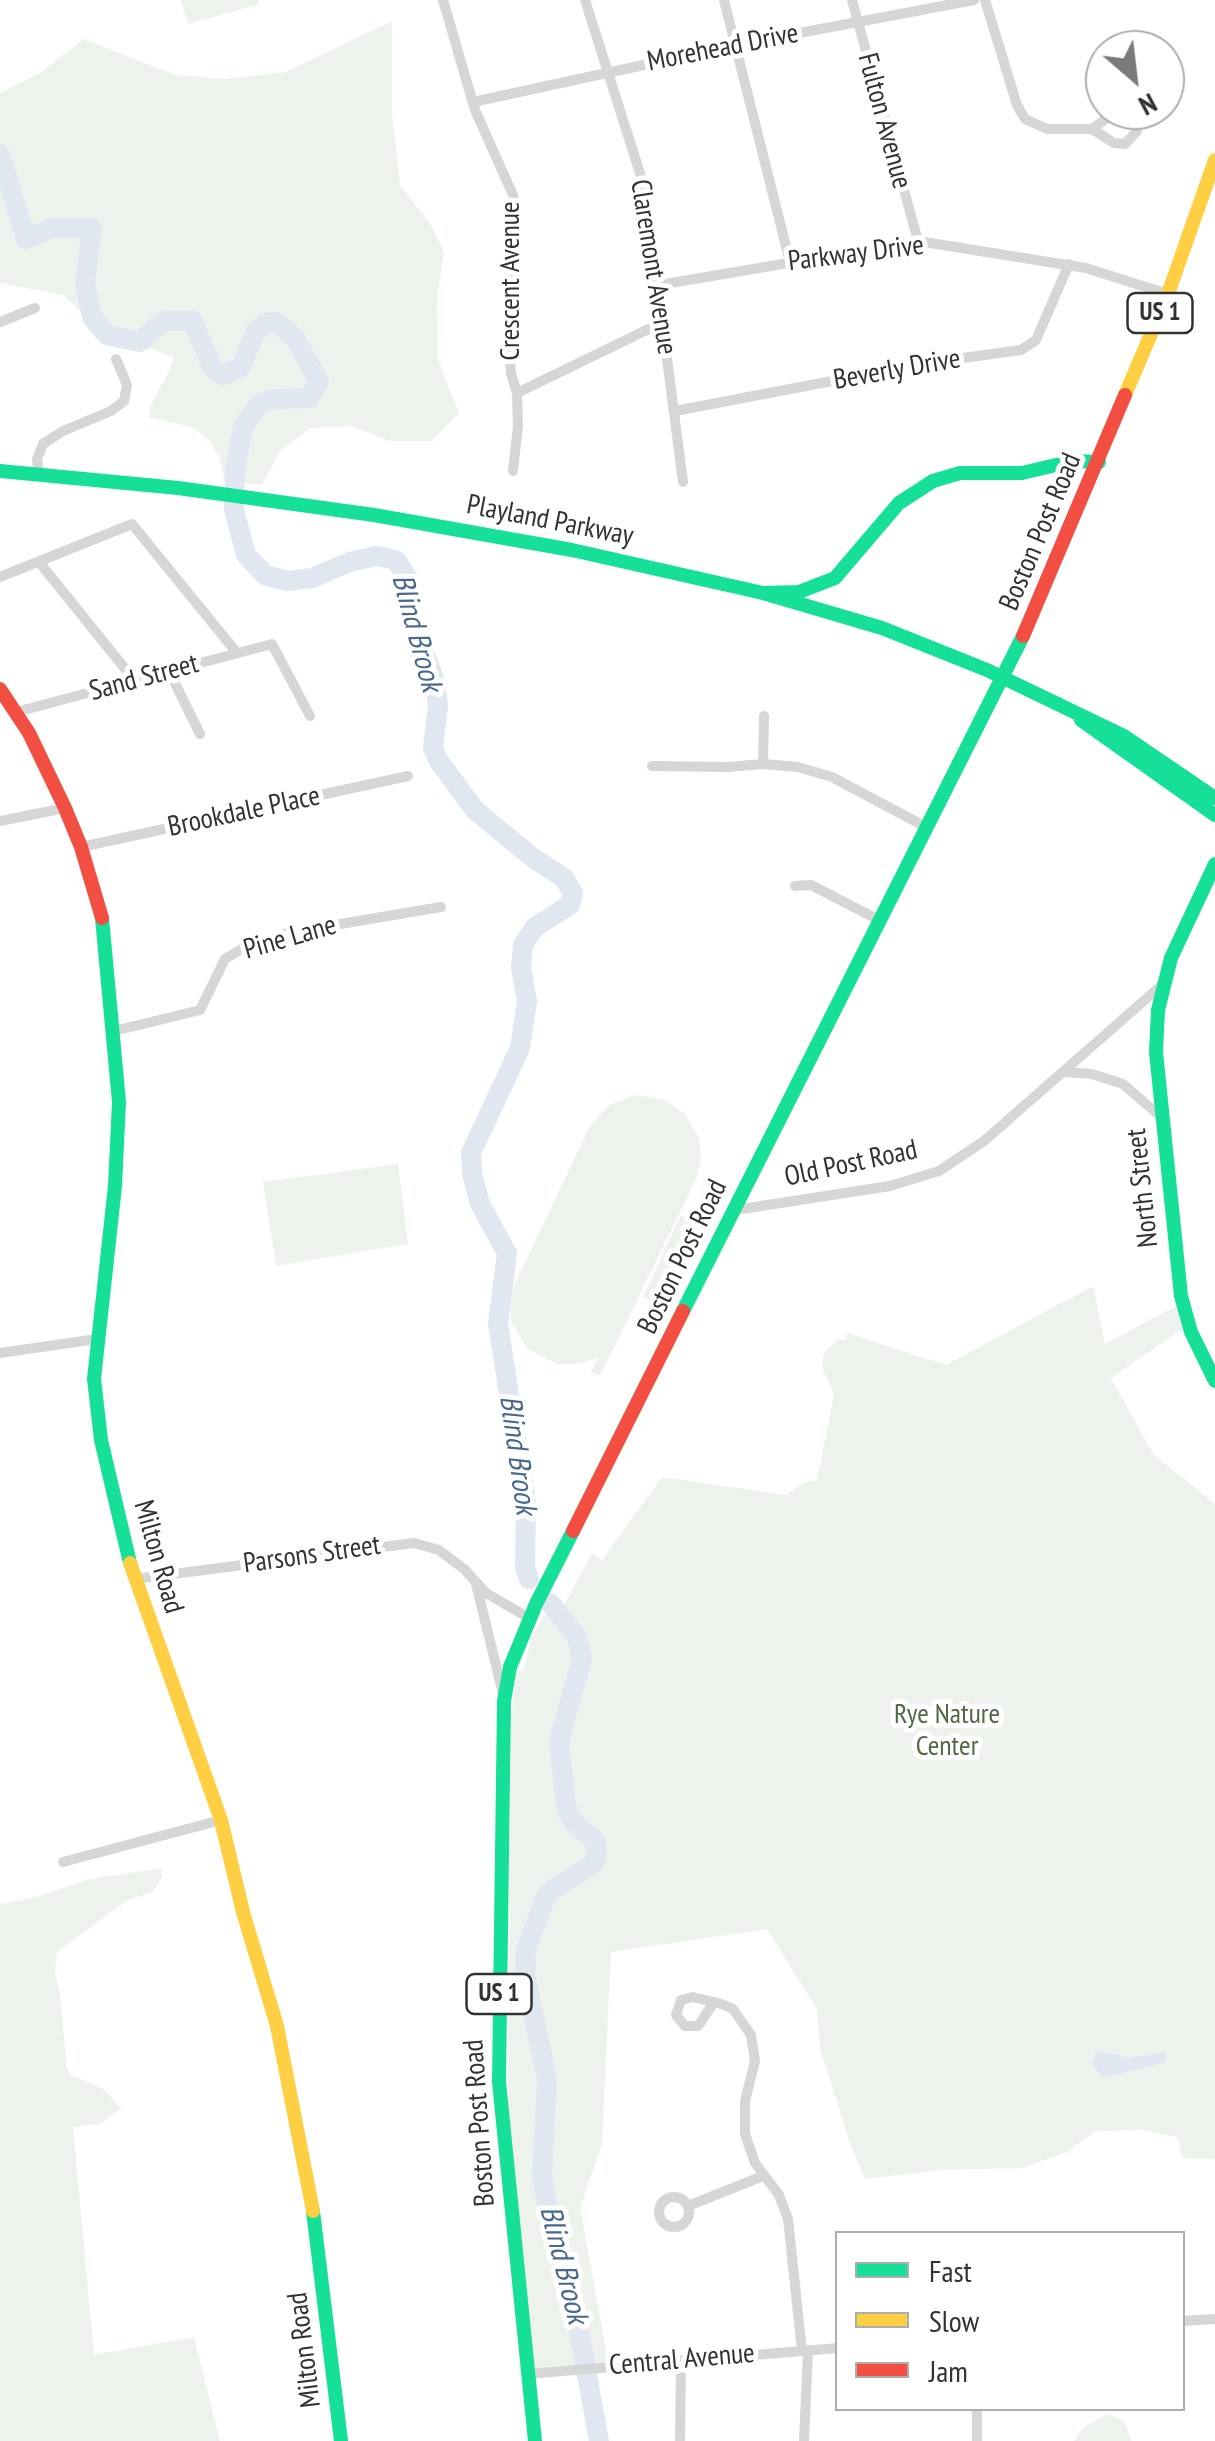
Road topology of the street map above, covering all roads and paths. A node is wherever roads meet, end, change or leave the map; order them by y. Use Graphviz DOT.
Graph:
graph roads {
  1 [pos="443,0"];
  2 [pos="585,0"];
  3 [pos="724,0"];
  4 [pos="852,0"];
  5 [pos="974,0"];
  6 [pos="985,0"];
  7 [pos="857,22"];
  8 [pos="736,45"];
  9 [pos="608,72"];
  10 [pos="473,102"];
  11 [pos="1085,128"];
  12 [pos="1095,130"];
  13 [pos="1137,130"];
  14 [pos="1215,160"];
  15 [pos="918,241"];
  16 [pos="790,262"];
  17 [pos="1069,264"];
  18 [pos="659,285"];
  19 [pos="1168,294"];
  20 [pos="35,308"];
  21 [pos="0,322"];
  22 [pos="661,322"];
  23 [pos="116,359"];
  24 [pos="517,393"];
  25 [pos="675,411"];
  26 [pos="1099,462"];
  27 [pos="0,471"];
  28 [pos="514,471"];
  29 [pos="38,475"];
  30 [pos="683,482"];
  31 [pos="39,562"];
  32 [pos="0,577"];
  33 [pos="763,592"];
  34 [pos="237,654"];
  35 [pos="169,672"];
  36 [pos="135,680"];
  37 [pos="0,689"];
  38 [pos="1069,710"];
  39 [pos="16,712"];
  40 [pos="310,716"];
  41 [pos="764,716"];
  42 [pos="200,734"];
  43 [pos="763,764"];
  44 [pos="652,766"];
  45 [pos="408,776"];
  46 [pos="1215,798"];
  47 [pos="65,808"];
  48 [pos="1215,815"];
  49 [pos="0,820"];
  50 [pos="926,828"];
  51 [pos="81,847"];
  52 [pos="1215,864"];
  53 [pos="795,886"];
  54 [pos="1200,893"];
  55 [pos="1215,901"];
  56 [pos="441,907"];
  57 [pos="879,920"];
  58 [pos="1163,984"];
  59 [pos="114,1031"];
  60 [pos="1063,1072"];
  61 [pos="1160,1116"];
  62 [pos="734,1210"];
  63 [pos="97,1338"];
  64 [pos="0,1352"];
  65 [pos="1215,1381"];
  66 [pos="134,1579"];
  67 [pos="476,1584"];
  68 [pos="529,1618"];
  69 [pos="504,1701"];
  70 [pos="221,1820"];
  71 [pos="62,1862"];
  72 [pos="714,2002"];
  73 [pos="764,2176"];
  74 [pos="688,2206"];
  75 [pos="1215,2319"];
  76 [pos="1185,2321"];
  77 [pos="835,2348"];
  78 [pos="805,2351"];
  79 [pos="681,2360"];
  80 [pos="527,2374"];
  81 [pos="977,2411"];
  82 [pos="341,2441"];
  83 [pos="535,2441"];
  84 [pos="680,2441"];
  85 [pos="804,2441"];
  86 [pos="977,2441"];
  1 -- 10 [label="street, Crescent Avenue"];
  2 -- 9 [label="street, Claremont Avenue"];
  3 -- 8 [label="street"];
  4 -- 7 [label="street, Fulton Avenue"];
  5 -- 7 [label="street, Morehead Drive"];
  6 -- 11 [label="street"];
  7 -- 8 [label="street, Morehead Drive"];
  7 -- 15 [label="street, Fulton Avenue"];
  8 -- 9 [label="street, Morehead Drive"];
  8 -- 16 [label="street"];
  9 -- 10 [label="street, Morehead Drive"];
  9 -- 18 [label="street, Claremont Avenue"];
  10 -- 24 [label="street, Crescent Avenue"];
  12 -- 13 [label="street"];
  14 -- 19 [label="main road, Boston Post Road / US 1"];
  15 -- 16 [label="street, Parkway Drive"];
  15 -- 17 [label="street, Parkway Drive"];
  16 -- 18 [label="street, Parkway Drive"];
  17 -- 19 [label="street, Parkway Drive"];
  17 -- 25 [label="street, Beverly Drive"];
  18 -- 22 [label="street, Claremont Avenue"];
  19 -- 26 [label="main road, Boston Post Road / US 1"];
  20 -- 21 [label="street"];
  22 -- 24 [label="street"];
  22 -- 25 [label="street, Claremont Avenue"];
  23 -- 29 [label="street"];
  24 -- 28 [label="street, Crescent Avenue"];
  25 -- 30 [label="street, Claremont Avenue"];
  26 -- 33 [label="main road"];
  26 -- 50 [label="main road, Boston Post Road / US 1"];
  27 -- 29 [label="main road, Playland Parkway"];
  29 -- 33 [label="main road, Playland Parkway"];
  31 -- 32 [label="street"];
  31 -- 34 [label="street"];
  31 -- 36 [label="street"];
  33 -- 38 [label="main road, Playland Parkway"];
  34 -- 35 [label="street, Sand Street"];
  34 -- 40 [label="street, Sand Street"];
  35 -- 36 [label="street, Sand Street"];
  35 -- 42 [label="street"];
  36 -- 39 [label="street, Sand Street"];
  37 -- 39 [label="main road, Milton Road"];
  38 -- 46 [label="main road, Playland Parkway"];
  38 -- 48 [label="main road, Playland Parkway"];
  39 -- 47 [label="main road, Milton Road"];
  41 -- 43 [label="street"];
  43 -- 44 [label="street"];
  43 -- 50 [label="street"];
  45 -- 51 [label="street, Brookdale Place"];
  47 -- 49 [label="street"];
  47 -- 51 [label="main road, Milton Road"];
  50 -- 57 [label="main road, Boston Post Road / US 1"];
  51 -- 59 [label="main road, Milton Road"];
  52 -- 54 [label="main road, Old Post Road"];
  53 -- 57 [label="street"];
  54 -- 55 [label="main road"];
  54 -- 58 [label="main road, Old Post Road"];
  56 -- 59 [label="street, Pine Lane"];
  57 -- 62 [label="main road, Boston Post Road / US 1"];
  58 -- 60 [label="street, Old Post Road"];
  58 -- 61 [label="main road, North Street"];
  59 -- 63 [label="main road, Milton Road"];
  60 -- 61 [label="street"];
  60 -- 62 [label="street, Old Post Road"];
  61 -- 65 [label="main road, North Street"];
  62 -- 68 [label="main road, Boston Post Road / US 1"];
  63 -- 64 [label="street"];
  63 -- 66 [label="main road, Milton Road"];
  66 -- 67 [label="street, Parsons Street"];
  66 -- 70 [label="main road, Milton Road"];
  67 -- 68 [label="street, Parsons Street"];
  67 -- 69 [label="street"];
  68 -- 69 [label="main road, Boston Post Road / US 1"];
  69 -- 80 [label="main road, Boston Post Road / US 1"];
  70 -- 71 [label="street"];
  70 -- 82 [label="main road, Milton Road"];
  72 -- 73 [label="street"];
  73 -- 74 [label="street"];
  73 -- 78 [label="street"];
  75 -- 76 [label="street"];
  77 -- 78 [label="street, Central Avenue"];
  78 -- 79 [label="street, Central Avenue"];
  78 -- 85 [label="street"];
  79 -- 80 [label="street, Central Avenue"];
  79 -- 84 [label="street"];
  80 -- 83 [label="main road, Boston Post Road / US 1"];
  81 -- 86 [label="street"];
}
